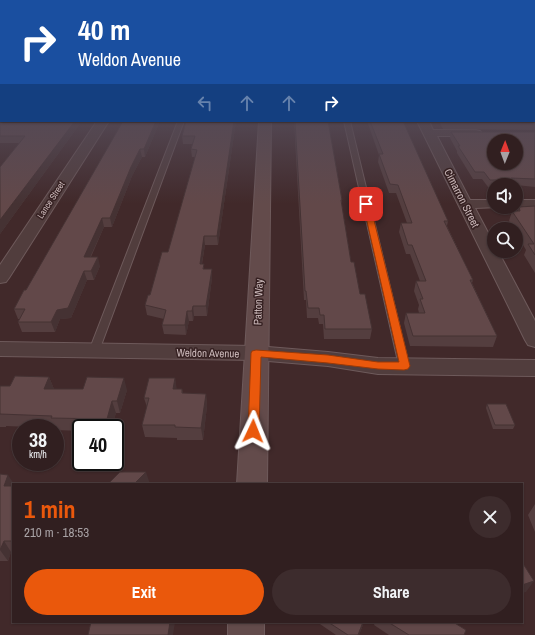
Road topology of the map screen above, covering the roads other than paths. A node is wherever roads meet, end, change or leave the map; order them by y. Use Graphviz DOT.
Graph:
graph roads {
  1 [pos="87,145"];
  2 [pos="171,145"];
  3 [pos="265,145"];
  4 [pos="352,145"];
  5 [pos="435,145"];
  6 [pos="465,204"];
  7 [pos="487,204"];
  8 [pos="523,204"];
  9 [pos="535,204"];
  10 [pos="0,278"];
  11 [pos="535,340"];
  12 [pos="0,349"];
  13 [pos="94,351"];
  14 [pos="256,353"];
  15 [pos="404,366"];
  16 [pos="535,368"];
  17 [pos="252,483"];
  18 [pos="246,623"];
  19 [pos="246,635"];
  1 -- 10 [label="street, Lance Street"];
  2 -- 13 [label="lane"];
  3 -- 14 [label="street, Patton Way"];
  4 -- 15 [label="lane"];
  5 -- 6 [label="street, Cimarron Street"];
  6 -- 7 [label="street"];
  6 -- 11 [label="street, Cimarron Street"];
  8 -- 9 [label="street"];
  12 -- 13 [label="street, Weldon Avenue"];
  13 -- 14 [label="street, Weldon Avenue"];
  14 -- 15 [label="street, Weldon Avenue"];
  14 -- 17 [label="street, Patton Way"];
  15 -- 16 [label="street, Weldon Avenue"];
  18 -- 19 [label="street"];
}
